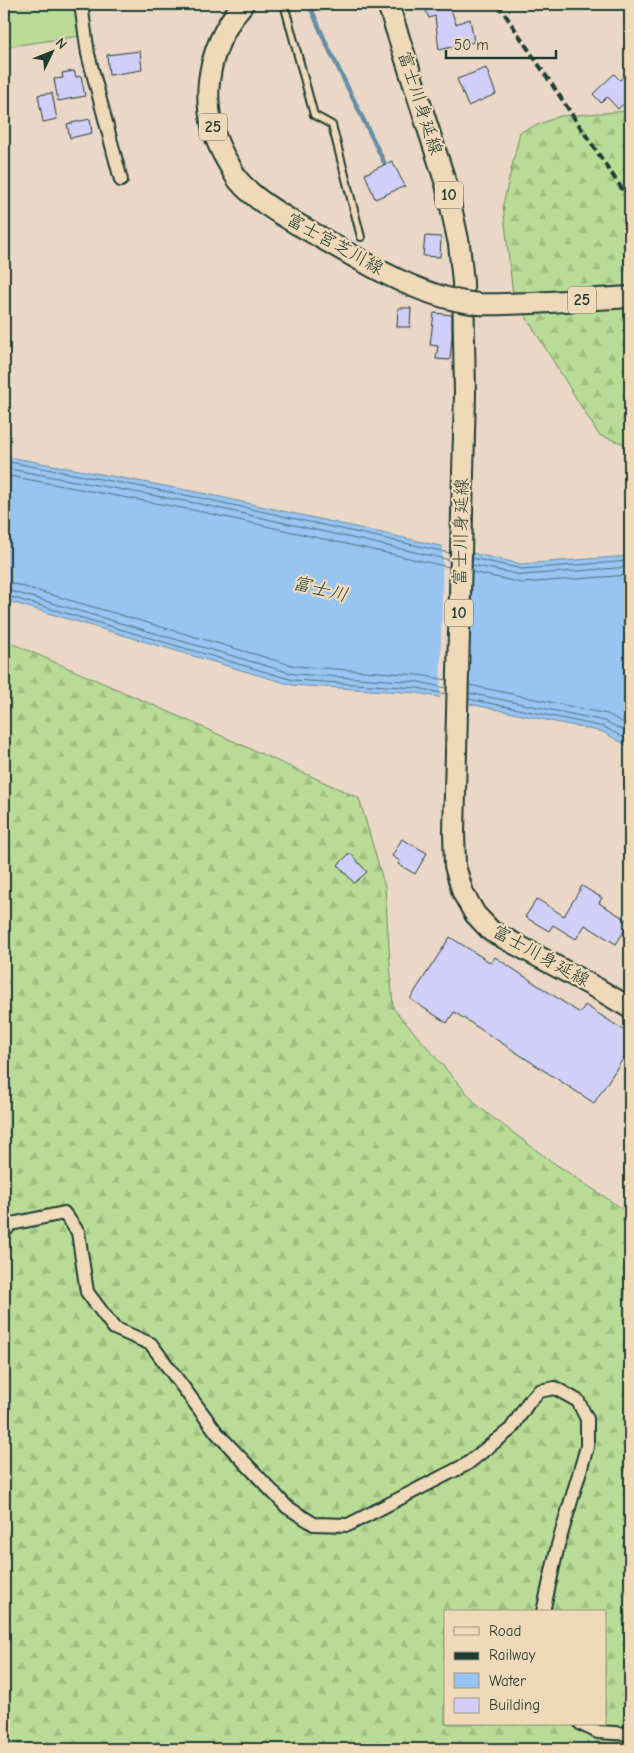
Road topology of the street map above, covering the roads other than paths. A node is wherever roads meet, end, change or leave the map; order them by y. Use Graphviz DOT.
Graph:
graph roads {
  1 [pos="81,4"];
  2 [pos="243,4"];
  3 [pos="284,4"];
  4 [pos="388,4"];
  5 [pos="121,180"];
  6 [pos="361,237"];
  7 [pos="630,297"];
  8 [pos="630,1008"];
  9 [pos="4,1232"];
  10 [pos="543,1610"];
  11 [pos="585,1726"];
  12 [pos="630,1734"];
  1 -- 5 [label="street"];
  2 -- 7 [label="main road, 富士宮芝川線 / 25, bridge"];
  3 -- 6 [label="lane"];
  4 -- 8 [label="main road, 富士川身延線 / 10"];
  9 -- 10 [label="street"];
  11 -- 12 [label="street"];
}
